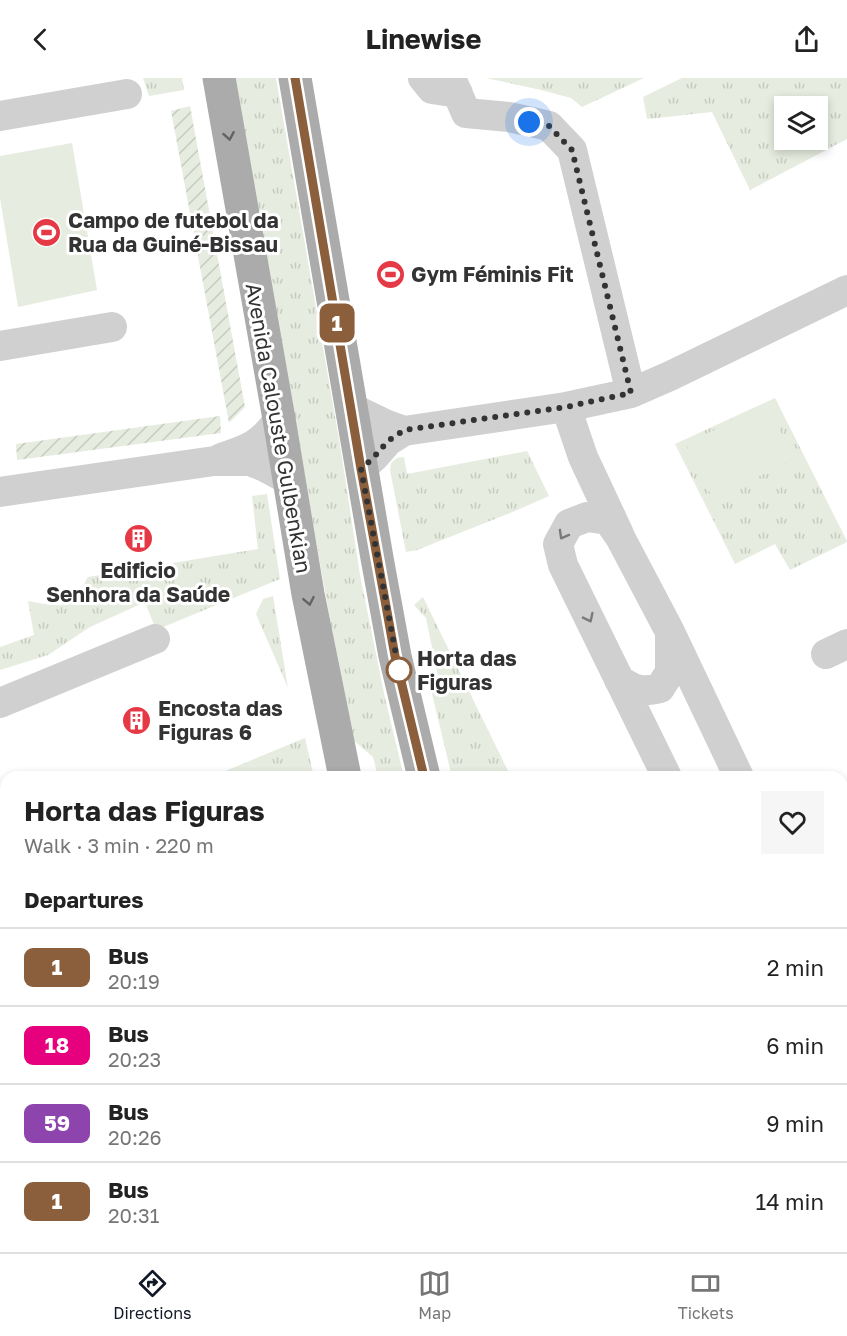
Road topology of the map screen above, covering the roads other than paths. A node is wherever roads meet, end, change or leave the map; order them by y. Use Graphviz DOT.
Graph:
graph roads {
  1 [pos="219,78"];
  2 [pos="295,78"];
  3 [pos="423,78"];
  4 [pos="454,86"];
  5 [pos="127,94"];
  6 [pos="0,116"];
  7 [pos="847,291"];
  8 [pos="112,327"];
  9 [pos="0,346"];
  10 [pos="631,393"];
  11 [pos="566,407"];
  12 [pos="351,408"];
  13 [pos="279,419"];
  14 [pos="404,430"];
  15 [pos="214,460"];
  16 [pos="361,469"];
  17 [pos="289,480"];
  18 [pos="0,492"];
  19 [pos="620,537"];
  20 [pos="669,630"];
  21 [pos="155,639"];
  22 [pos="619,680"];
  23 [pos="0,703"];
  24 [pos="707,709"];
  25 [pos="645,732"];
  26 [pos="344,771"];
  27 [pos="423,771"];
  28 [pos="664,771"];
  29 [pos="736,771"];
  1 -- 13 [label="main road, Avenida Calouste Gulbenkian, one-way"];
  2 -- 12 [label="main road"];
  3 -- 4 [label="street"];
  4 -- 10 [label="street"];
  5 -- 6 [label="street"];
  7 -- 10 [label="street"];
  8 -- 9 [label="street"];
  10 -- 11 [label="street"];
  11 -- 14 [label="street"];
  11 -- 19 [label="street"];
  12 -- 14 [label="street"];
  12 -- 16 [label="main road"];
  13 -- 15 [label="street"];
  13 -- 17 [label="main road, Avenida Calouste Gulbenkian"];
  14 -- 16 [label="street"];
  15 -- 17 [label="street"];
  15 -- 18 [label="street"];
  16 -- 27 [label="main road"];
  17 -- 26 [label="main road, Avenida Calouste Gulbenkian, one-way"];
  19 -- 20 [label="street"];
  19 -- 22 [label="street, one-way"];
  20 -- 22 [label="street"];
  20 -- 24 [label="street"];
  21 -- 23 [label="street"];
  22 -- 25 [label="street"];
  24 -- 25 [label="street"];
  24 -- 29 [label="street"];
  25 -- 28 [label="street"];
}
